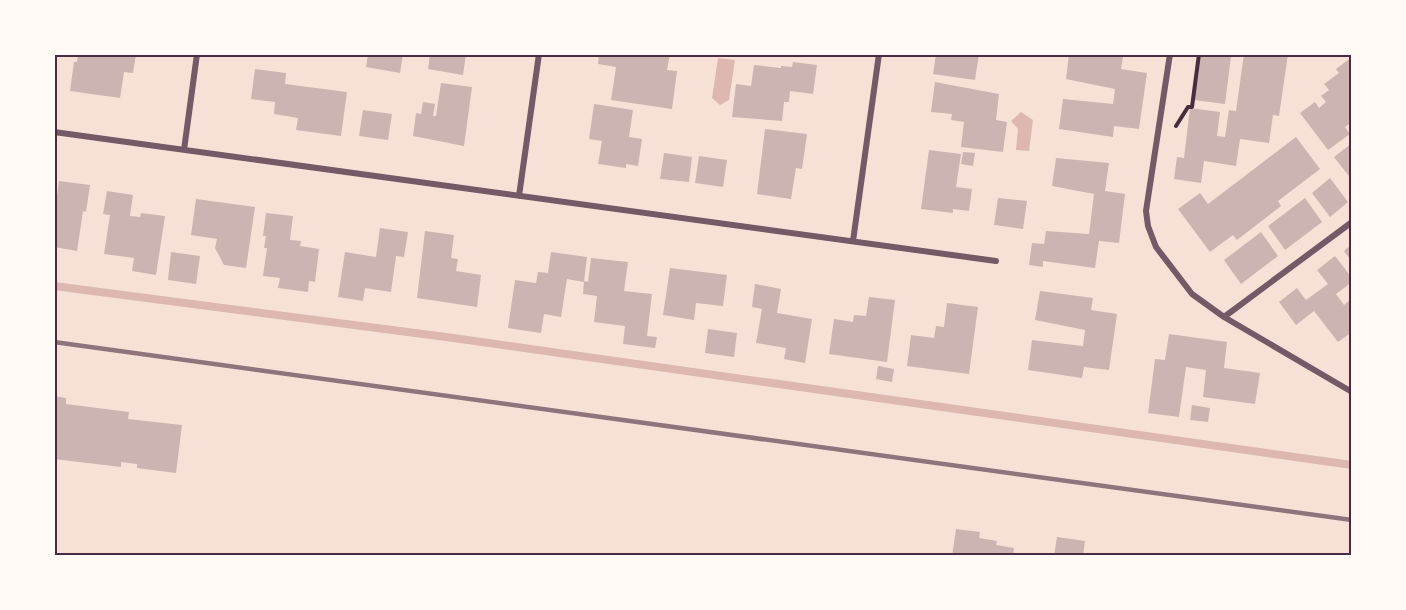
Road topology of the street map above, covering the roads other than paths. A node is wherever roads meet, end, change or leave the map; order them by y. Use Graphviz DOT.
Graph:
graph roads {
  1 [pos="197,54"];
  2 [pos="539,54"];
  3 [pos="879,54"];
  4 [pos="1170,54"];
  5 [pos="54,132"];
  6 [pos="184,150"];
  7 [pos="519,196"];
  8 [pos="1352,222"];
  9 [pos="853,242"];
  10 [pos="996,261"];
  11 [pos="1224,317"];
  12 [pos="1352,392"];
  1 -- 6 [label="street"];
  2 -- 7 [label="street"];
  3 -- 9 [label="street"];
  4 -- 11 [label="street"];
  5 -- 6 [label="street"];
  6 -- 7 [label="street"];
  7 -- 9 [label="street"];
  8 -- 11 [label="street"];
  9 -- 10 [label="street"];
  11 -- 12 [label="street"];
}
